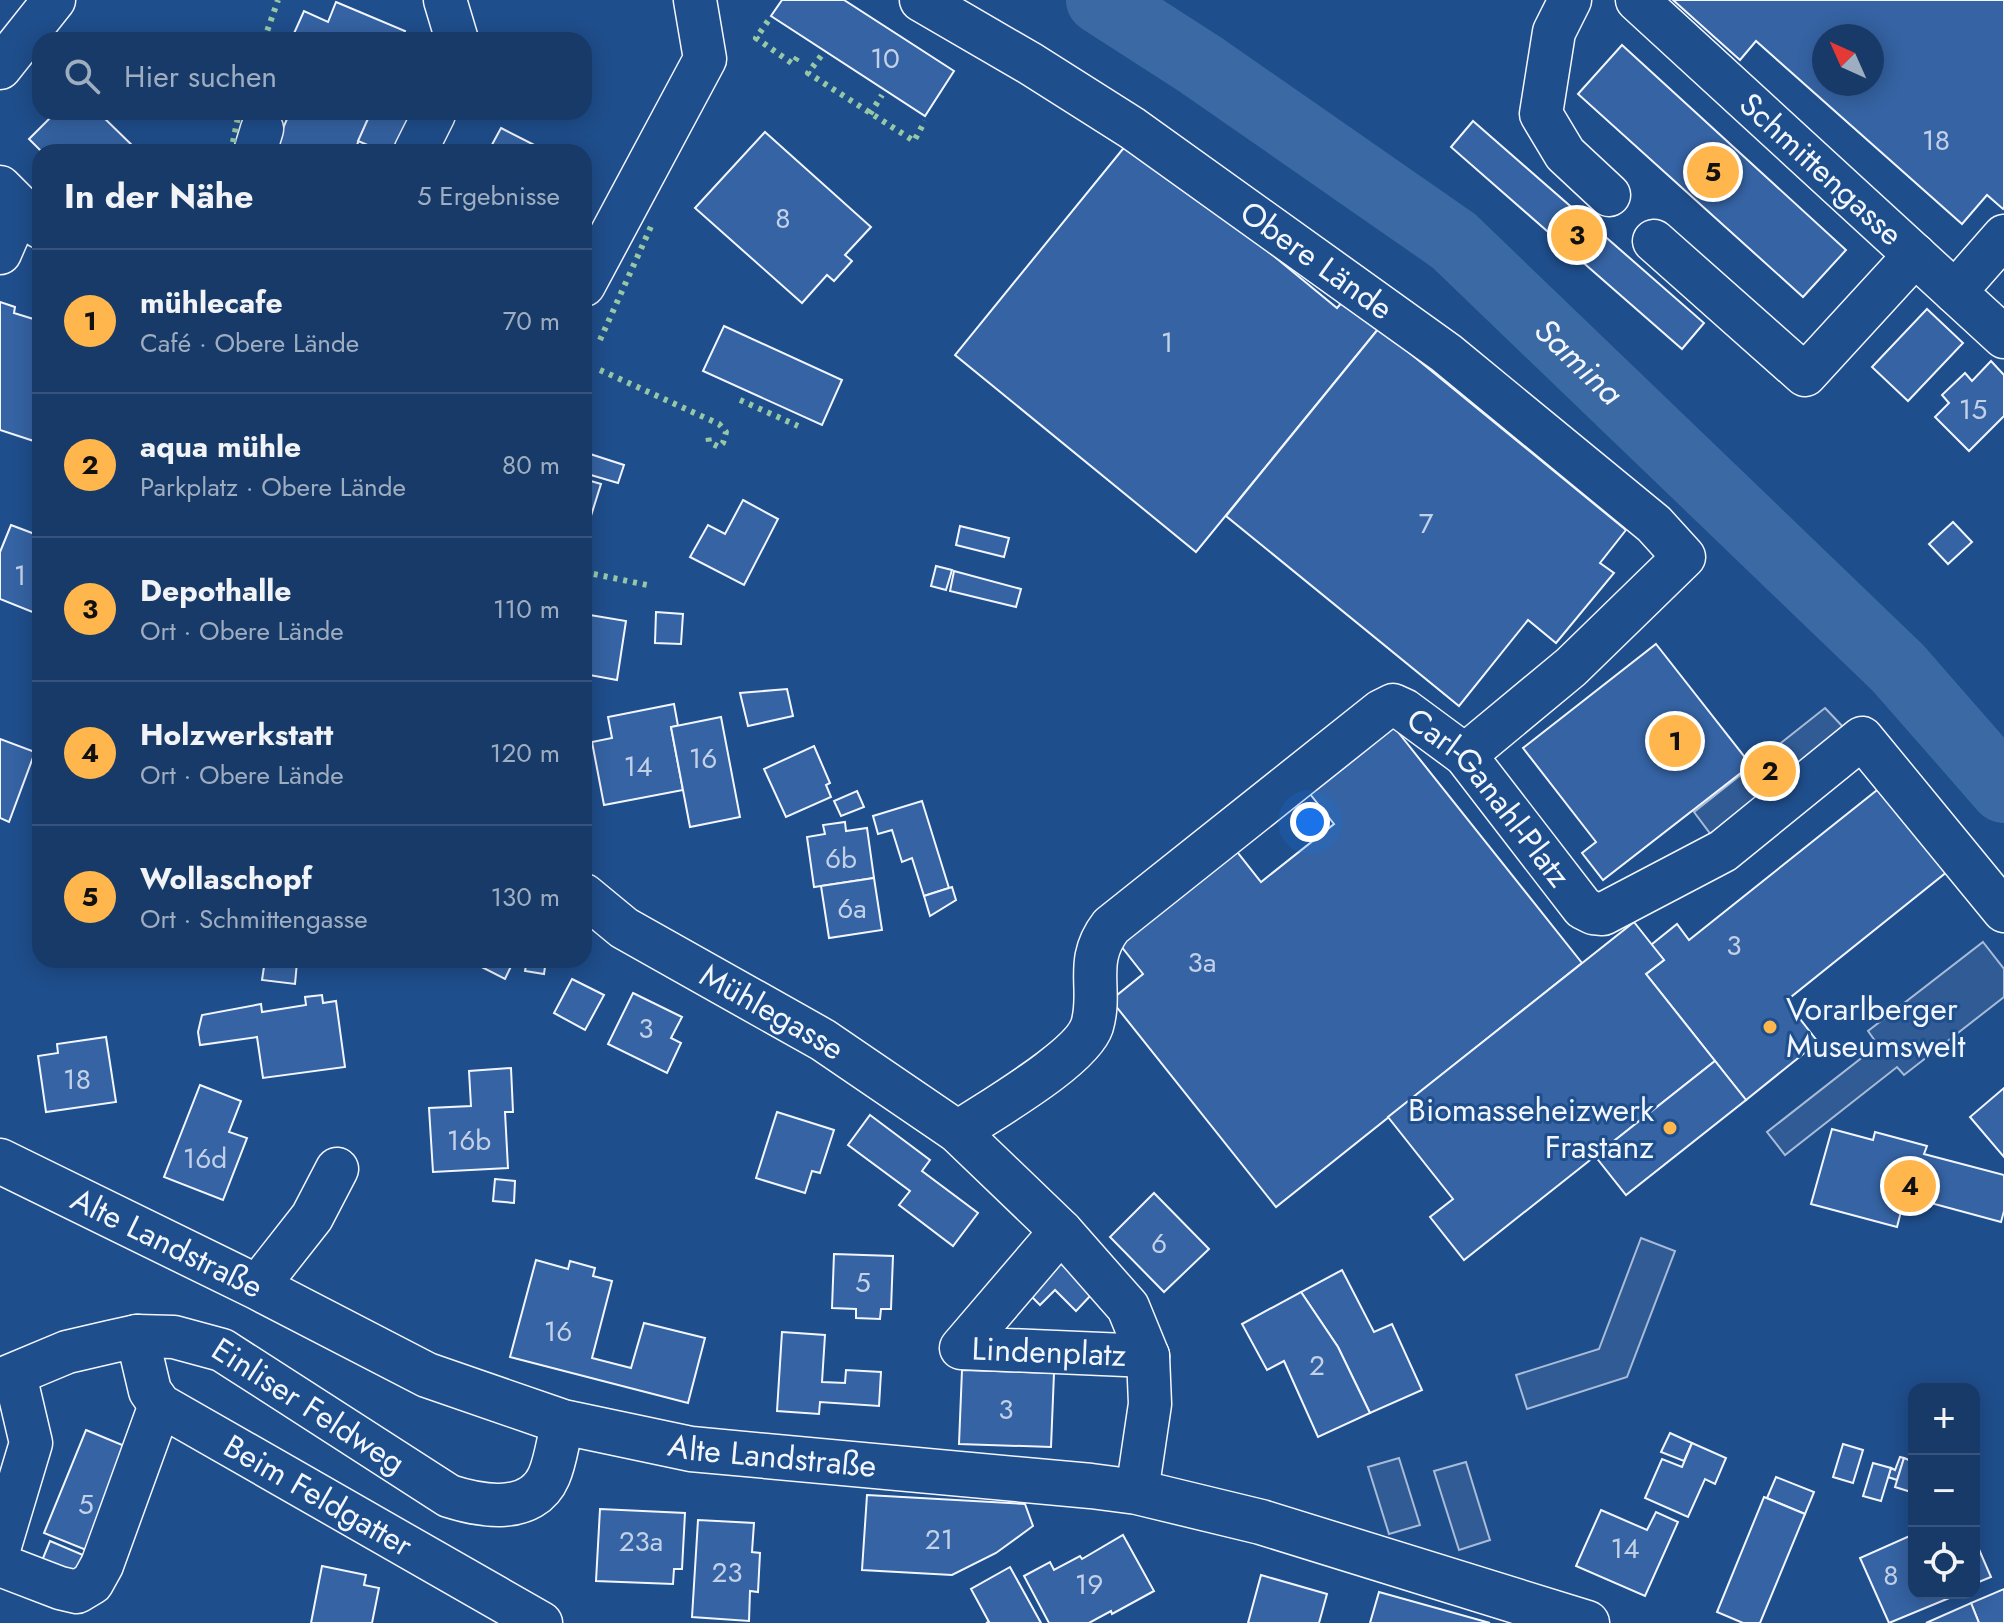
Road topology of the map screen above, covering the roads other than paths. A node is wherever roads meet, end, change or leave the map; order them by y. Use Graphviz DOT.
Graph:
graph roads {
  1 [pos="54,0"];
  2 [pos="445,0"];
  3 [pos="695,0"];
  4 [pos="921,0"];
  5 [pos="1570,0"];
  6 [pos="1637,0"];
  7 [pos="455,32"];
  8 [pos="0,68"];
  9 [pos="431,120"];
  10 [pos="419,144"];
  11 [pos="1609,195"];
  12 [pos="20,207"];
  13 [pos="2004,236"];
  14 [pos="1654,241"];
  15 [pos="0,253"];
  16 [pos="1915,255"];
  17 [pos="592,270"];
  18 [pos="1986,310"];
  19 [pos="1465,755"];
  20 [pos="592,902"];
  21 [pos="2004,911"];
  22 [pos="958,1132"];
  23 [pos="0,1161"];
  24 [pos="337,1169"];
  25 [pos="1061,1231"];
  26 [pos="257,1287"];
  27 [pos="137,1336"];
  28 [pos="1148,1356"];
  29 [pos="8,1377"];
  30 [pos="160,1405"];
  31 [pos="563,1422"];
  32 [pos="1137,1492"];
  33 [pos="0,1546"];
  34 [pos="0,1565"];
  35 [pos="502,1612"];
  36 [pos="1520,1613"];
  37 [pos="541,1623"];
  38 [pos="1587,1623"];
  1 -- 8 [label="street"];
  2 -- 7 [label="street"];
  3 -- 17 [label="street"];
  4 -- 19 [label="street, Obere Lände"];
  5 -- 11 [label="street"];
  6 -- 16 [label="street, Schmittengasse"];
  9 -- 10 [label="street"];
  12 -- 15 [label="street"];
  13 -- 18 [label="street"];
  14 -- 16 [label="street"];
  16 -- 18 [label="street, Schmittengasse"];
  19 -- 21 [label="street, Carl-Ganahl-Platz"];
  19 -- 22 [label="street, Carl-Ganahl-Platz"];
  20 -- 22 [label="street, Mühlegasse"];
  22 -- 25 [label="street, Lindenplatz"];
  23 -- 26 [label="main road, Alte Landstraße"];
  24 -- 26 [label="street"];
  25 -- 28 [label="street, Lindenplatz"];
  25 -- 28 [label="street, Lindenplatz"];
  26 -- 31 [label="main road, Alte Landstraße"];
  27 -- 29 [label="street, Einliser Feldweg"];
  27 -- 30 [label="street"];
  27 -- 31 [label="street, Einliser Feldweg"];
  28 -- 32 [label="street, Lindenplatz"];
  29 -- 33 [label="street"];
  30 -- 34 [label="street"];
  30 -- 35 [label="street, Beim Feldgatter"];
  31 -- 32 [label="main road, Alte Landstraße"];
  32 -- 36 [label="main road, Alte Landstraße"];
  35 -- 37 [label="street, Beim Feldgatter"];
  36 -- 38 [label="main road, Alte Landstraße"];
}
